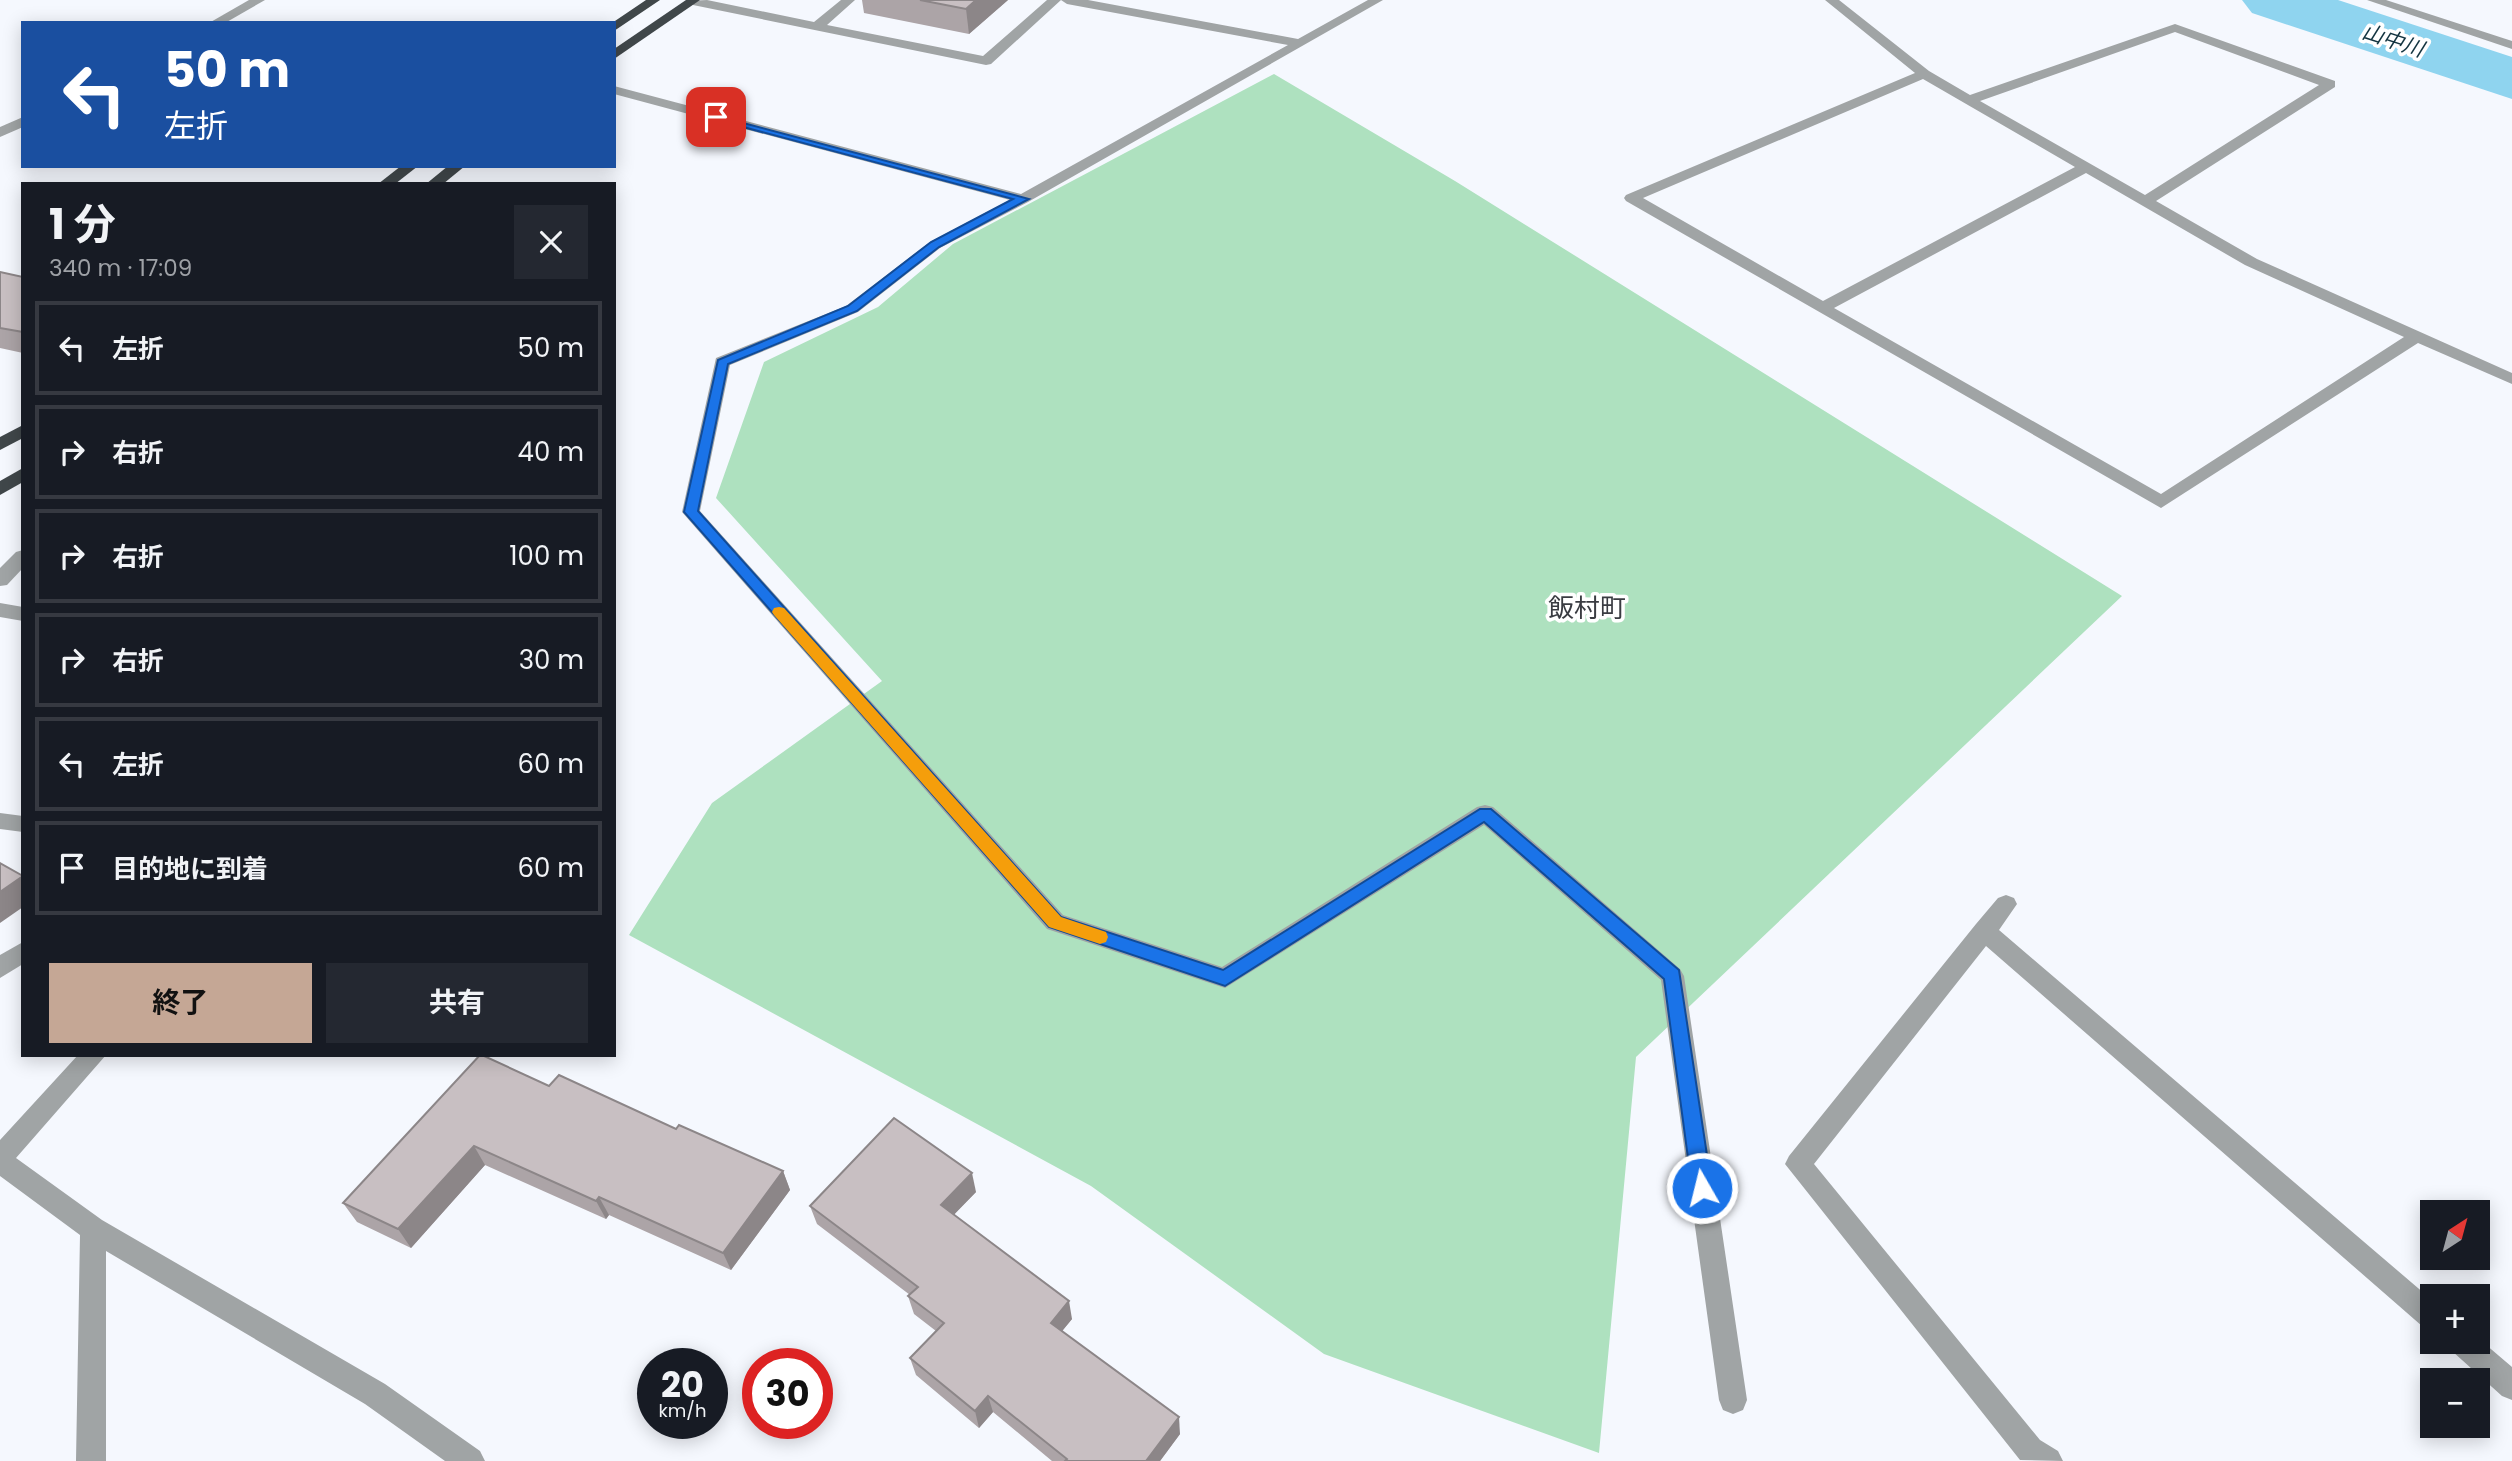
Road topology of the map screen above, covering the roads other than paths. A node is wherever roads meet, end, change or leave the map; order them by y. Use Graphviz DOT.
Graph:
graph roads {
  1 [pos="259,0"];
  2 [pos="654,0"];
  3 [pos="693,0"];
  4 [pos="849,0"];
  5 [pos="1055,0"];
  6 [pos="1067,0"];
  7 [pos="1377,0"];
  8 [pos="1831,0"];
  9 [pos="2373,0"];
  10 [pos="219,21"];
  11 [pos="616,26"];
  12 [pos="817,26"];
  13 [pos="1300,43"];
  14 [pos="2512,45"];
  15 [pos="616,54"];
  16 [pos="1924,74"];
  17 [pos="616,91"];
  18 [pos="1969,100"];
  19 [pos="21,122"];
  20 [pos="0,133"];
  21 [pos="2086,167"];
  22 [pos="402,168"];
  23 [pos="455,168"];
  24 [pos="387,182"];
  25 [pos="436,182"];
  26 [pos="1023,199"];
  27 [pos="2146,201"];
  28 [pos="1822,308"];
  29 [pos="2417,336"];
  30 [pos="2512,379"];
  31 [pos="21,431"];
  32 [pos="0,445"];
  33 [pos="21,475"];
  34 [pos="0,489"];
  35 [pos="21,558"];
  36 [pos="0,580"];
  37 [pos="0,610"];
  38 [pos="21,614"];
  39 [pos="0,821"];
  40 [pos="21,824"];
  41 [pos="2006,904"];
  42 [pos="1984,931"];
  43 [pos="21,952"];
  44 [pos="0,968"];
  45 [pos="92,1057"];
  46 [pos="0,1159"];
  47 [pos="93,1229"];
  48 [pos="2420,1307"];
  49 [pos="2476,1354"];
  50 [pos="2512,1386"];
  51 [pos="1733,1401"];
  52 [pos="91,1461"];
  53 [pos="470,1461"];
  54 [pos="2048,1461"];
  1 -- 10 [label="street"];
  2 -- 11 [label="highway"];
  3 -- 12 [label="street"];
  3 -- 15 [label="highway"];
  4 -- 12 [label="street"];
  5 -- 12 [label="street"];
  6 -- 13 [label="street"];
  7 -- 13 [label="street"];
  8 -- 16 [label="street"];
  9 -- 14 [label="street"];
  13 -- 26 [label="street"];
  16 -- 18 [label="street"];
  16 -- 28 [label="street"];
  17 -- 26 [label="street"];
  18 -- 21 [label="street"];
  18 -- 27 [label="street"];
  19 -- 20 [label="street"];
  21 -- 27 [label="street"];
  21 -- 28 [label="street"];
  22 -- 24 [label="highway"];
  23 -- 25 [label="highway"];
  26 -- 51 [label="street"];
  27 -- 29 [label="street"];
  28 -- 29 [label="street"];
  29 -- 30 [label="street"];
  31 -- 32 [label="highway"];
  33 -- 34 [label="highway"];
  35 -- 36 [label="street"];
  37 -- 38 [label="street"];
  39 -- 40 [label="street"];
  41 -- 42 [label="street"];
  42 -- 48 [label="street"];
  42 -- 54 [label="street"];
  43 -- 44 [label="street"];
  45 -- 46 [label="street"];
  46 -- 47 [label="street"];
  47 -- 52 [label="street"];
  47 -- 53 [label="street"];
  49 -- 50 [label="street"];
}
